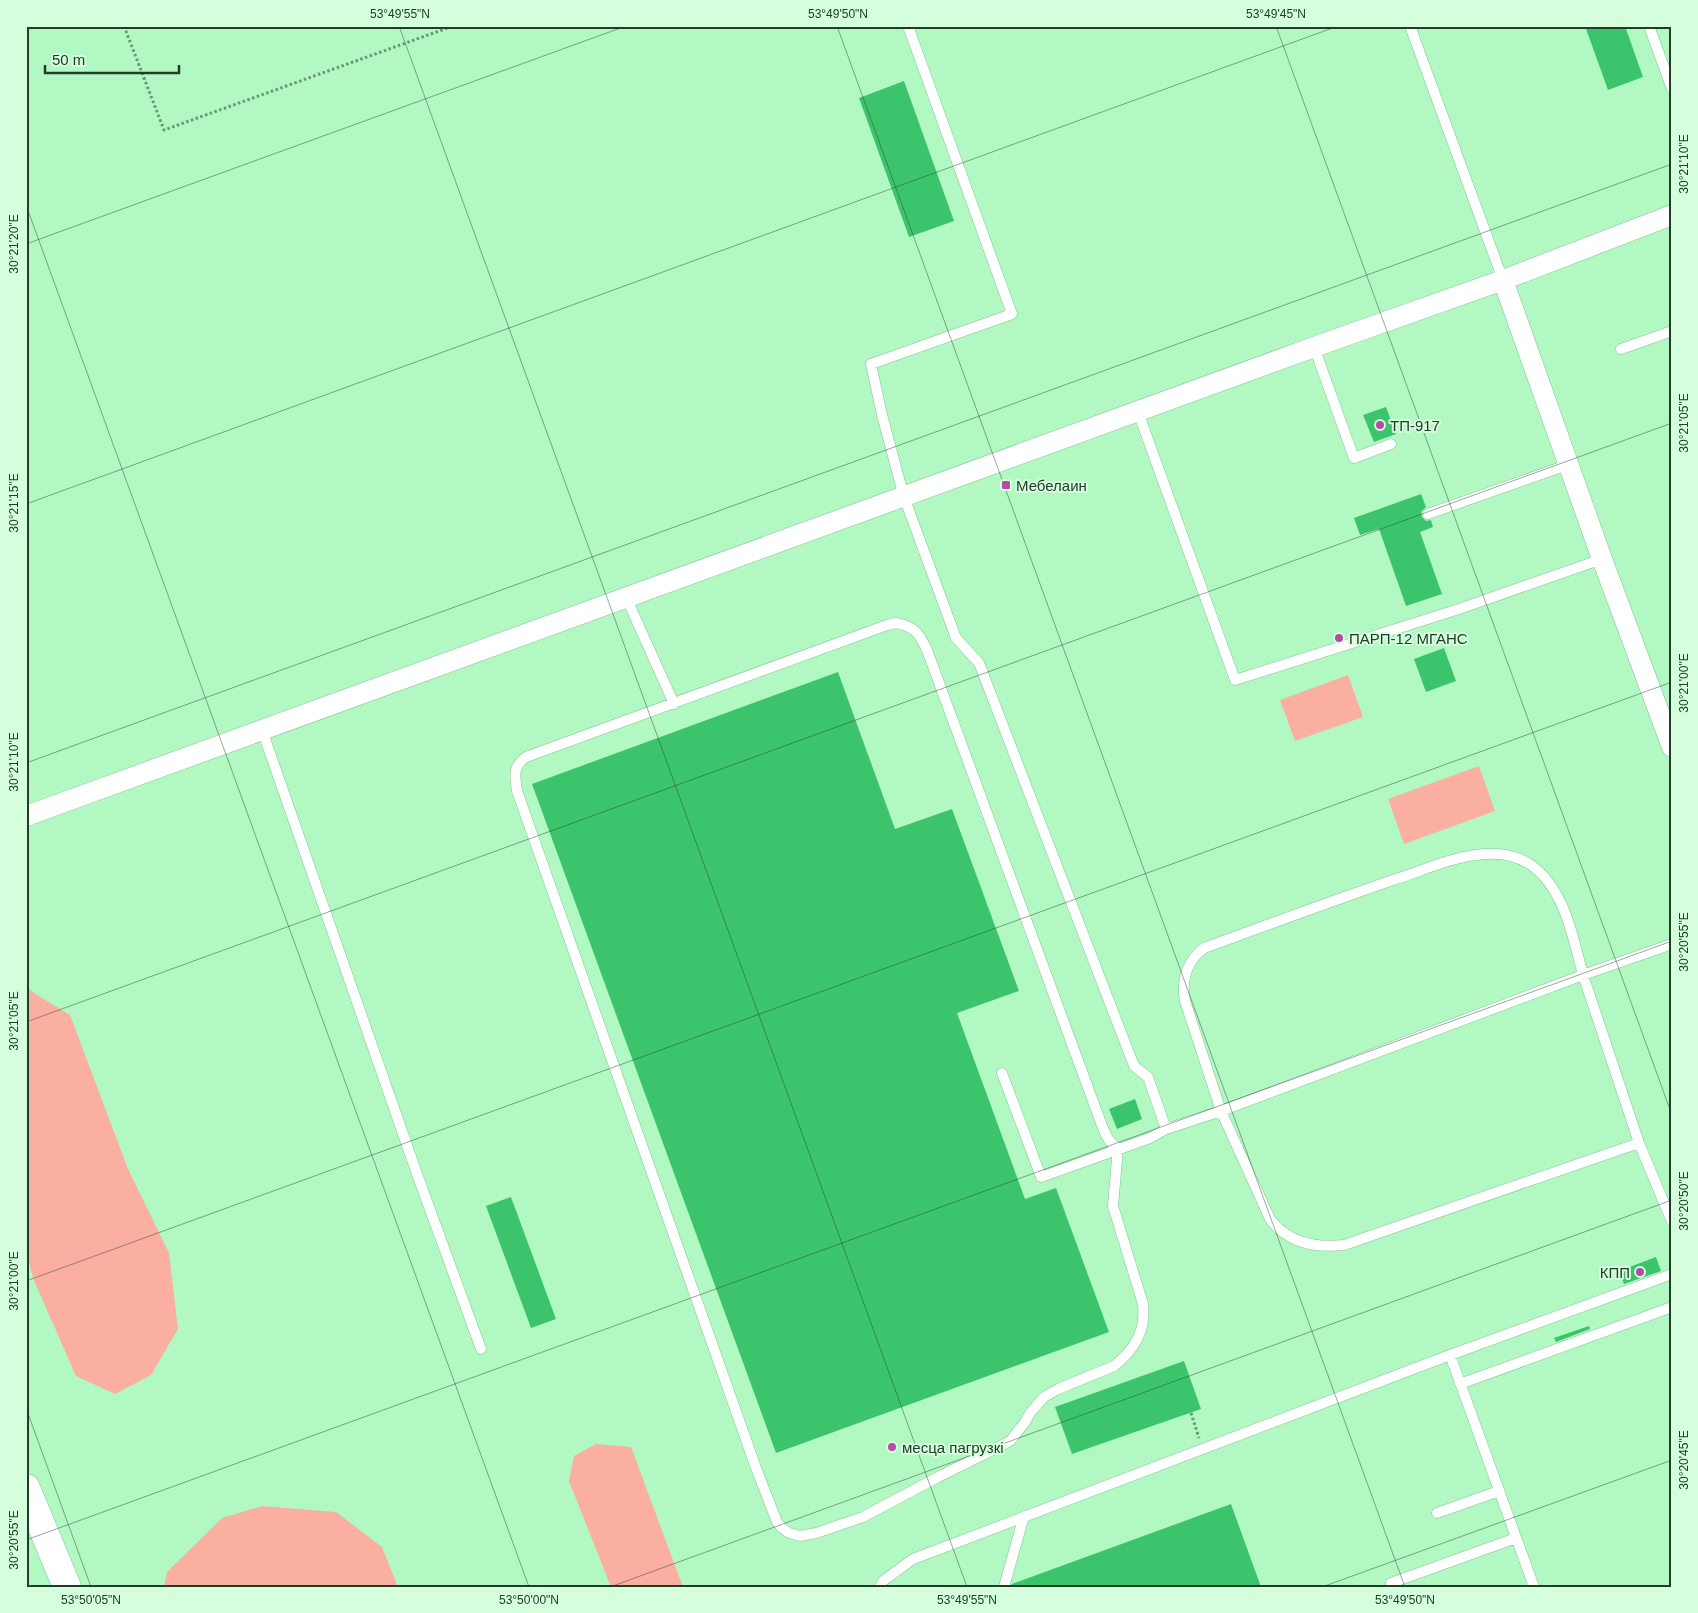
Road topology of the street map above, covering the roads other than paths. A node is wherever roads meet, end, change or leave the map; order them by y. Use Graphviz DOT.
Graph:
graph roads {
  1 [pos="908,26"];
  2 [pos="1410,26"];
  3 [pos="1649,26"];
  4 [pos="1672,89"];
  5 [pos="1672,215"];
  6 [pos="1503,280"];
  7 [pos="1672,331"];
  8 [pos="1314,347"];
  9 [pos="1621,349"];
  10 [pos="1138,412"];
  11 [pos="1391,444"];
  12 [pos="1570,464"];
  13 [pos="904,497"];
  14 [pos="1428,514"];
  15 [pos="1602,559"];
  16 [pos="626,597"];
  17 [pos="674,704"];
  18 [pos="262,730"];
  19 [pos="1672,747"];
  20 [pos="26,816"];
  21 [pos="1672,944"];
  22 [pos="1583,975"];
  23 [pos="1002,1073"];
  24 [pos="1221,1111"];
  25 [pos="1166,1129"];
  26 [pos="1639,1143"];
  27 [pos="1118,1148"];
  28 [pos="1672,1222"];
  29 [pos="1672,1274"];
  30 [pos="1672,1307"];
  31 [pos="481,1349"];
  32 [pos="1450,1355"];
  33 [pos="1460,1384"];
  34 [pos="26,1488"];
  35 [pos="1499,1491"];
  36 [pos="1438,1513"];
  37 [pos="1024,1516"];
  38 [pos="1516,1538"];
  39 [pos="67,1587"];
  40 [pos="880,1587"];
  41 [pos="1004,1587"];
  42 [pos="1392,1587"];
  43 [pos="1534,1587"];
  1 -- 13 [label="lane"];
  2 -- 6 [label="lane"];
  3 -- 4 [label="lane"];
  5 -- 6 [label="street"];
  6 -- 8 [label="street"];
  6 -- 12 [label="street"];
  7 -- 9 [label="lane"];
  8 -- 10 [label="street"];
  8 -- 11 [label="lane"];
  10 -- 13 [label="street"];
  10 -- 15 [label="lane"];
  12 -- 14 [label="lane"];
  12 -- 15 [label="street"];
  13 -- 16 [label="street"];
  13 -- 25 [label="lane"];
  15 -- 19 [label="street"];
  16 -- 17 [label="lane"];
  16 -- 18 [label="street"];
  17 -- 27 [label="lane"];
  17 -- 27 [label="lane"];
  18 -- 20 [label="street"];
  18 -- 31 [label="lane"];
  21 -- 22 [label="lane"];
  22 -- 24 [label="lane"];
  22 -- 24 [label="lane"];
  22 -- 26 [label="lane"];
  23 -- 27 [label="lane"];
  24 -- 25 [label="lane"];
  24 -- 26 [label="lane"];
  25 -- 27 [label="lane"];
  26 -- 28 [label="lane"];
  29 -- 32 [label="lane"];
  30 -- 33 [label="lane"];
  32 -- 33 [label="lane"];
  32 -- 37 [label="lane"];
  33 -- 35 [label="lane"];
  34 -- 39 [label="main road"];
  35 -- 36 [label="lane"];
  35 -- 38 [label="lane"];
  37 -- 40 [label="lane"];
  37 -- 41 [label="lane"];
  38 -- 42 [label="lane"];
  38 -- 43 [label="lane"];
}
